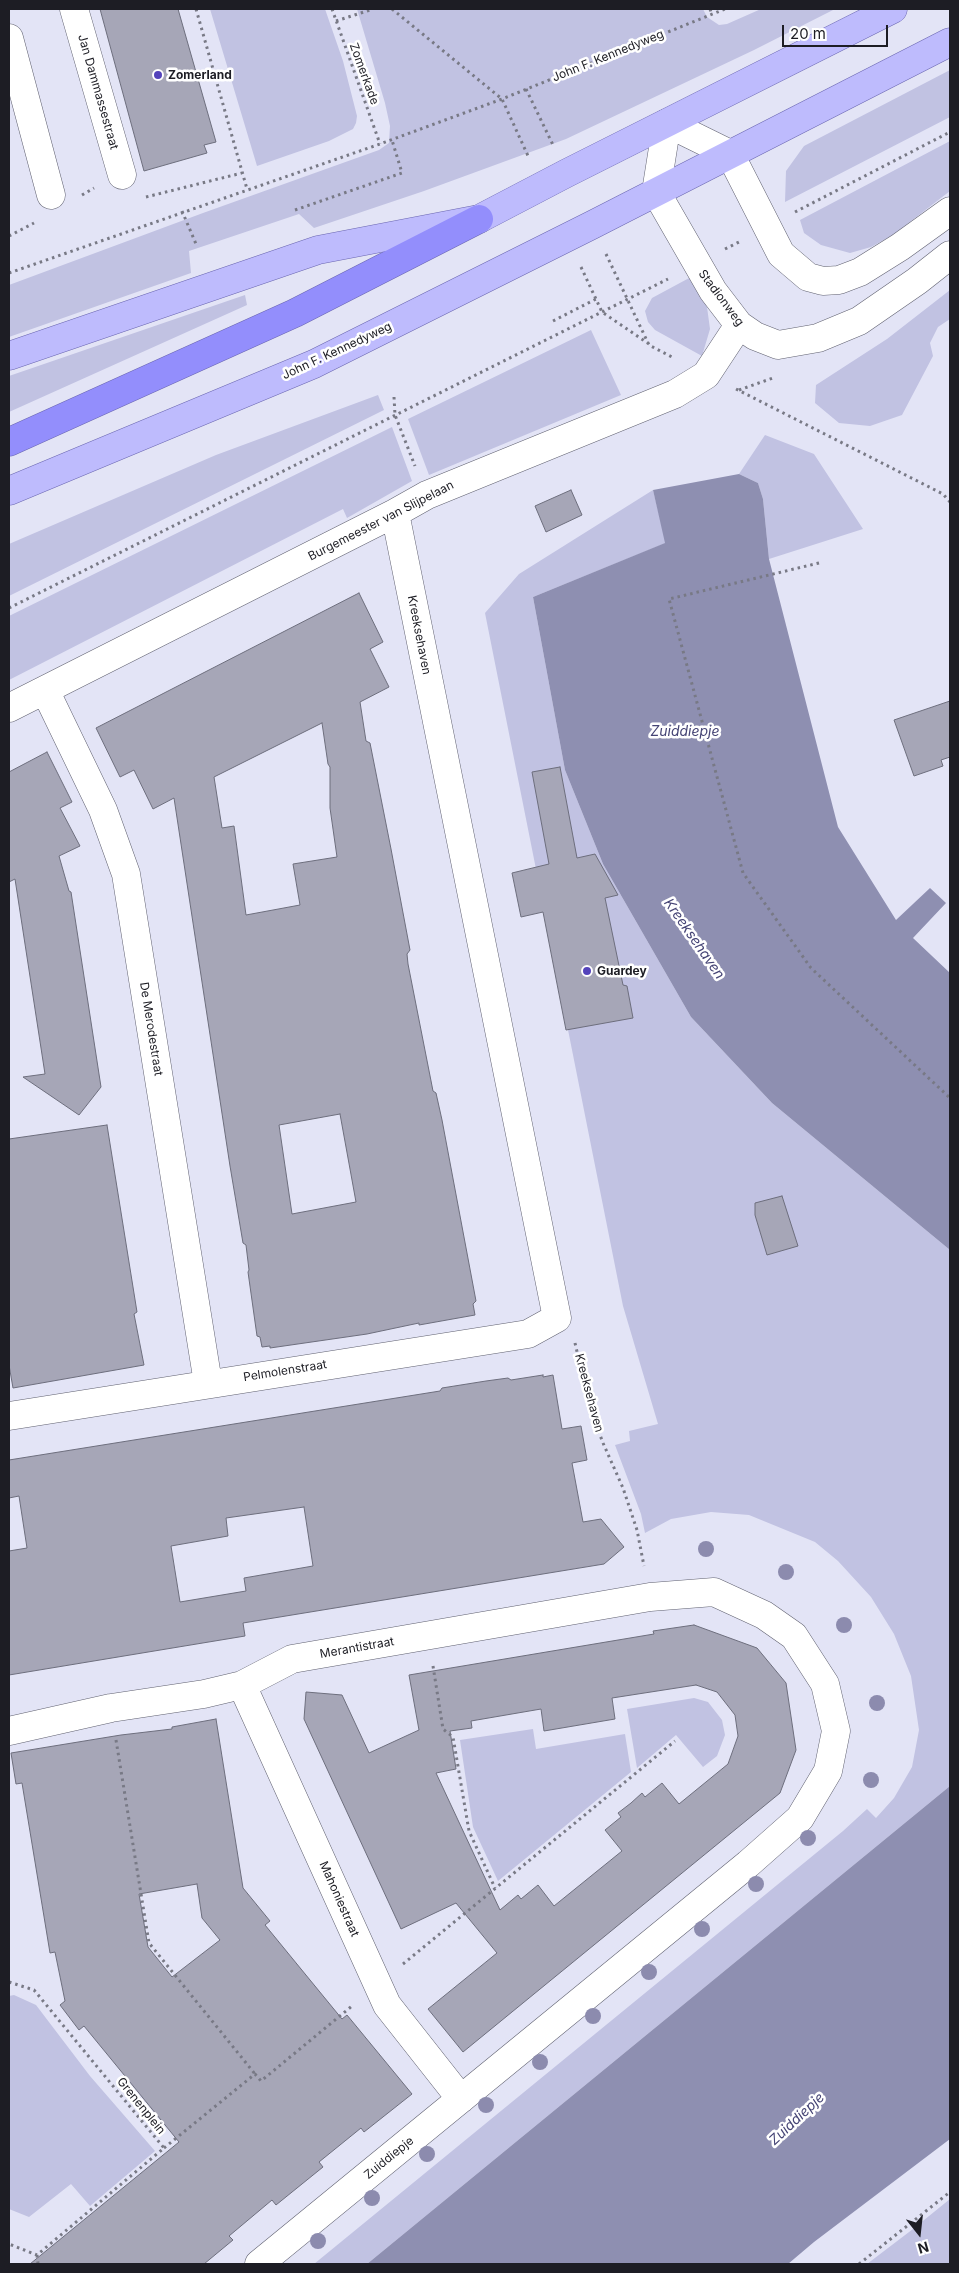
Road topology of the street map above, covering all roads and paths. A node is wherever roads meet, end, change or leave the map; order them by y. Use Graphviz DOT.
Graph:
graph roads {
  1 [pos="74,9"];
  2 [pos="196,9"];
  3 [pos="332,9"];
  4 [pos="373,9"];
  5 [pos="392,9"];
  6 [pos="710,9"];
  7 [pos="725,9"];
  8 [pos="893,9"];
  9 [pos="712,15"];
  10 [pos="336,21"];
  11 [pos="9,38"];
  12 [pos="950,42"];
  13 [pos="502,99"];
  14 [pos="667,123"];
  15 [pos="392,140"];
  16 [pos="380,144"];
  17 [pos="730,154"];
  18 [pos="122,175"];
  19 [pos="247,189"];
  20 [pos="656,192"];
  21 [pos="52,195"];
  22 [pos="295,210"];
  23 [pos="950,210"];
  24 [pos="182,211"];
  25 [pos="479,219"];
  26 [pos="196,244"];
  27 [pos="950,255"];
  28 [pos="9,273"];
  29 [pos="596,299"];
  30 [pos="553,321"];
  31 [pos="739,326"];
  32 [pos="9,356"];
  33 [pos="706,376"];
  34 [pos="738,390"];
  35 [pos="394,397"];
  36 [pos="395,416"];
  37 [pos="9,442"];
  38 [pos="408,448"];
  39 [pos="9,491"];
  40 [pos="950,502"];
  41 [pos="395,513"];
  42 [pos="819,563"];
  43 [pos="9,608"];
  44 [pos="45,690"];
  45 [pos="9,708"];
  46 [pos="950,1098"];
  47 [pos="557,1318"];
  48 [pos="208,1383"];
  49 [pos="9,1416"];
  50 [pos="714,1592"];
  51 [pos="650,1597"];
  52 [pos="427,1636"];
  53 [pos="242,1685"];
  54 [pos="110,1708"];
  55 [pos="9,1732"];
  56 [pos="675,1741"];
  57 [pos="495,1888"];
  58 [pos="9,1982"];
  59 [pos="378,1985"];
  60 [pos="255,2074"];
  61 [pos="461,2099"];
  62 [pos="164,2148"];
  63 [pos="950,2192"];
  64 [pos="9,2244"];
  65 [pos="36,2255"];
  66 [pos="38,2264"];
  67 [pos="260,2264"];
  68 [pos="859,2264"];
  1 -- 18 [label="street, Jan Dammassestraat"];
  2 -- 19 [label="path"];
  3 -- 10 [label="path, Zomerkade"];
  4 -- 10 [label="path"];
  5 -- 13 [label="path"];
  6 -- 9 [label="path"];
  7 -- 9 [label="path"];
  8 -- 14 [label="main road"];
  9 -- 13 [label="path, John F. Kennedyweg"];
  10 -- 16 [label="path, Zomerkade"];
  11 -- 21 [label="street"];
  12 -- 17 [label="main road"];
  13 -- 15 [label="path, John F. Kennedyweg"];
  14 -- 17 [label="street"];
  14 -- 20 [label="street"];
  14 -- 25 [label="main road"];
  15 -- 16 [label="path, John F. Kennedyweg"];
  15 -- 22 [label="path"];
  16 -- 19 [label="path, John F. Kennedyweg"];
  17 -- 20 [label="main road"];
  17 -- 23 [label="street"];
  19 -- 24 [label="path, John F. Kennedyweg"];
  20 -- 31 [label="street, Stadionweg"];
  20 -- 39 [label="main road, John F. Kennedyweg"];
  24 -- 26 [label="path"];
  24 -- 28 [label="path, John F. Kennedyweg"];
  25 -- 32 [label="main road"];
  25 -- 37 [label="highway"];
  27 -- 31 [label="street, Stadionweg"];
  29 -- 30 [label="path"];
  31 -- 33 [label="street, Burgemeester van Slijpelaan"];
  33 -- 36 [label="path"];
  33 -- 41 [label="street, Burgemeester van Slijpelaan"];
  34 -- 40 [label="path"];
  35 -- 36 [label="path"];
  36 -- 38 [label="path"];
  36 -- 43 [label="path"];
  41 -- 44 [label="street, Burgemeester van Slijpelaan"];
  41 -- 47 [label="street, Kreeksehaven"];
  42 -- 46 [label="path"];
  44 -- 45 [label="street, Burgemeester van Slijpelaan"];
  44 -- 48 [label="street, De Merodestraat"];
  47 -- 48 [label="street, Pelmolenstraat"];
  47 -- 51 [label="path, Kreeksehaven"];
  48 -- 49 [label="street, Pelmolenstraat"];
  50 -- 51 [label="street, Merantistraat"];
  50 -- 61 [label="street, Zuiddiepje"];
  51 -- 52 [label="street, Merantistraat"];
  52 -- 53 [label="street, Merantistraat"];
  52 -- 57 [label="path"];
  53 -- 54 [label="street, Merantistraat"];
  53 -- 59 [label="street, Mahoniestraat"];
  54 -- 55 [label="street, Merantistraat"];
  54 -- 60 [label="path"];
  56 -- 57 [label="path"];
  57 -- 59 [label="path"];
  58 -- 62 [label="path, Grenenplein"];
  59 -- 60 [label="path"];
  59 -- 61 [label="street, Mahoniestraat"];
  60 -- 62 [label="path"];
  61 -- 67 [label="street, Zuiddiepje"];
  62 -- 65 [label="path, Grenenplein"];
  63 -- 68 [label="path"];
  64 -- 65 [label="path"];
  65 -- 66 [label="path"];
}
